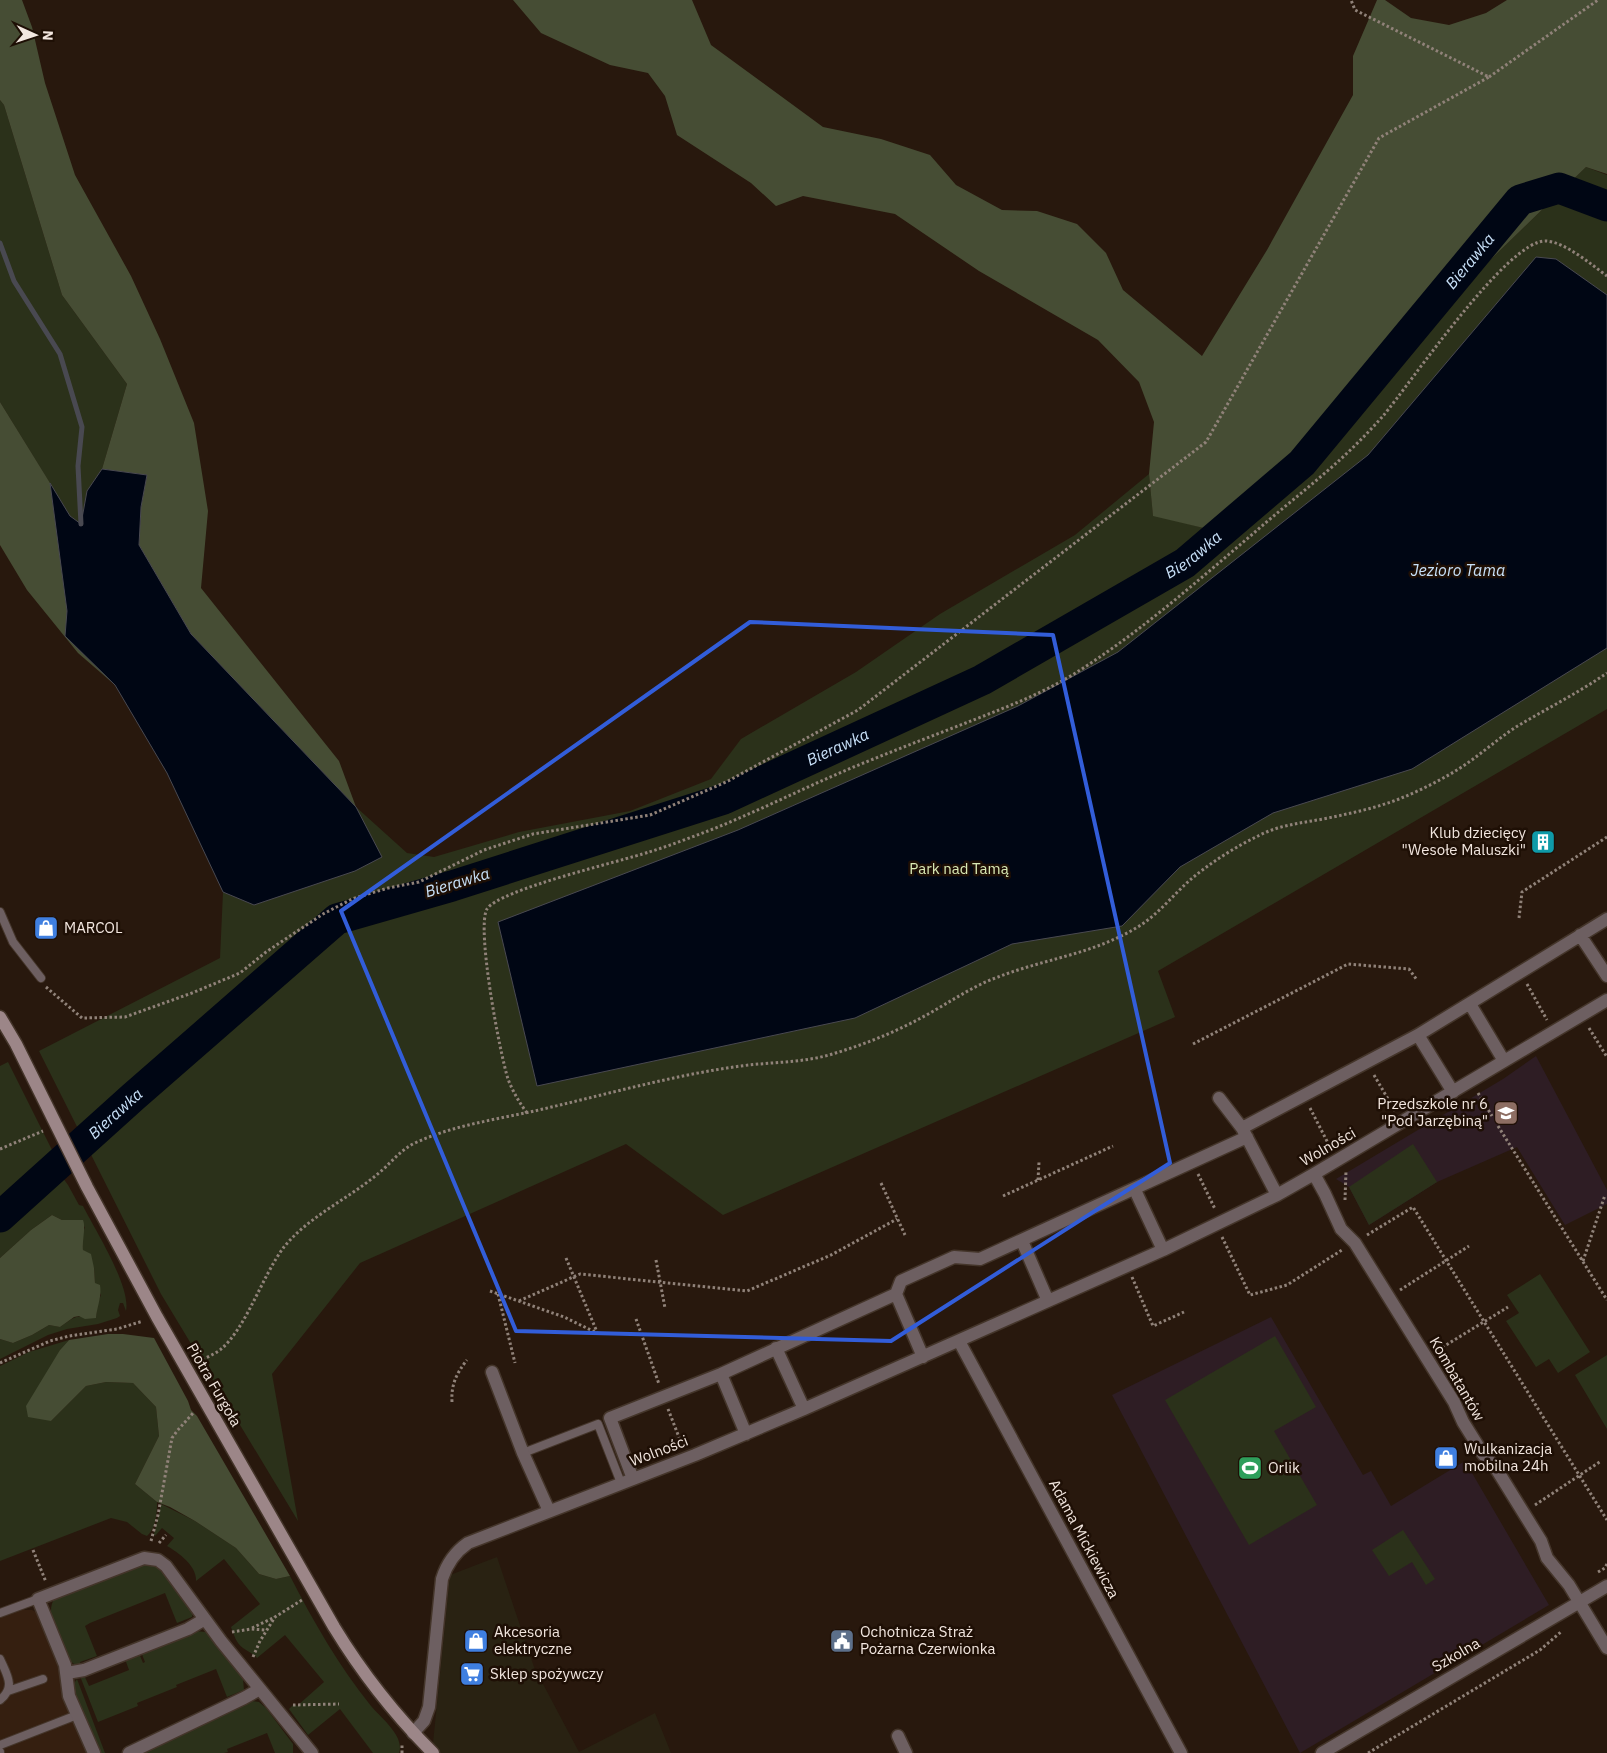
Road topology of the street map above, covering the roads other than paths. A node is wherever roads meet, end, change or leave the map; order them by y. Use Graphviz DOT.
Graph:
graph roads {
  1 [pos="0,912"];
  2 [pos="1607,919"];
  3 [pos="1580,935"];
  4 [pos="1607,976"];
  5 [pos="41,978"];
  6 [pos="1607,1000"];
  7 [pos="1470,1004"];
  8 [pos="0,1017"];
  9 [pos="1418,1035"];
  10 [pos="1504,1062"];
  11 [pos="1453,1092"];
  12 [pos="1219,1098"];
  13 [pos="1245,1133"];
  14 [pos="1314,1174"];
  15 [pos="1135,1190"];
  16 [pos="1277,1195"];
  17 [pos="1022,1241"];
  18 [pos="1163,1250"];
  19 [pos="896,1294"];
  20 [pos="1048,1301"];
  21 [pos="959,1341"];
  22 [pos="776,1348"];
  23 [pos="923,1356"];
  24 [pos="492,1372"];
  25 [pos="721,1374"];
  26 [pos="804,1409"];
  27 [pos="746,1434"];
  28 [pos="523,1453"];
  29 [pos="627,1481"];
  30 [pos="548,1511"];
  31 [pos="1607,1586"];
  32 [pos="38,1599"];
  33 [pos="1579,1602"];
  34 [pos="0,1613"];
  35 [pos="204,1619"];
  36 [pos="1607,1648"];
  37 [pos="0,1659"];
  38 [pos="66,1673"];
  39 [pos="42,1680"];
  40 [pos="260,1689"];
  41 [pos="8,1691"];
  42 [pos="0,1700"];
  43 [pos="77,1715"];
  44 [pos="413,1732"];
  45 [pos="898,1736"];
  46 [pos="0,1745"];
  47 [pos="311,1752"];
  48 [pos="429,1752"];
  49 [pos="94,1753"];
  50 [pos="129,1753"];
  51 [pos="906,1753"];
  52 [pos="1181,1753"];
  53 [pos="1322,1753"];
  1 -- 5 [label="lane"];
  2 -- 3 [label="street"];
  3 -- 4 [label="street"];
  3 -- 7 [label="street"];
  6 -- 10 [label="street, Wolności"];
  7 -- 9 [label="street"];
  7 -- 10 [label="street"];
  8 -- 44 [label="main road, Piotra Furgoła"];
  9 -- 11 [label="street"];
  9 -- 13 [label="street"];
  10 -- 11 [label="street, Wolności"];
  11 -- 14 [label="street, Wolności"];
  12 -- 13 [label="street"];
  13 -- 15 [label="street"];
  13 -- 16 [label="street"];
  14 -- 16 [label="street, Wolności"];
  14 -- 33 [label="street, Kombatantów"];
  15 -- 17 [label="street"];
  15 -- 18 [label="street"];
  16 -- 18 [label="street, Wolności"];
  17 -- 19 [label="street"];
  17 -- 20 [label="street"];
  18 -- 20 [label="street, Wolności"];
  19 -- 22 [label="street"];
  19 -- 23 [label="street"];
  20 -- 21 [label="street, Wolności"];
  21 -- 23 [label="street, Wolności"];
  21 -- 52 [label="street, Adama Mickiewicza"];
  22 -- 25 [label="street"];
  22 -- 26 [label="street"];
  23 -- 26 [label="street, Wolności"];
  24 -- 28 [label="street"];
  25 -- 27 [label="street"];
  25 -- 29 [label="street"];
  26 -- 27 [label="street, Wolności"];
  27 -- 29 [label="street, Wolności"];
  28 -- 29 [label="lane"];
  28 -- 30 [label="street"];
  29 -- 30 [label="street, Wolności"];
  30 -- 44 [label="street, Wolności"];
  31 -- 33 [label="street, Szkolna"];
  32 -- 34 [label="lane"];
  32 -- 35 [label="street"];
  32 -- 38 [label="street"];
  33 -- 36 [label="street, Kombatantów"];
  33 -- 53 [label="street, Szkolna"];
  35 -- 38 [label="street"];
  35 -- 40 [label="street"];
  37 -- 41 [label="lane"];
  38 -- 43 [label="street"];
  39 -- 41 [label="lane"];
  40 -- 47 [label="street"];
  40 -- 50 [label="street"];
  41 -- 42 [label="lane"];
  43 -- 46 [label="lane"];
  43 -- 49 [label="street"];
  44 -- 48 [label="main road, Piotra Furgoła"];
  45 -- 51 [label="street"];
}
